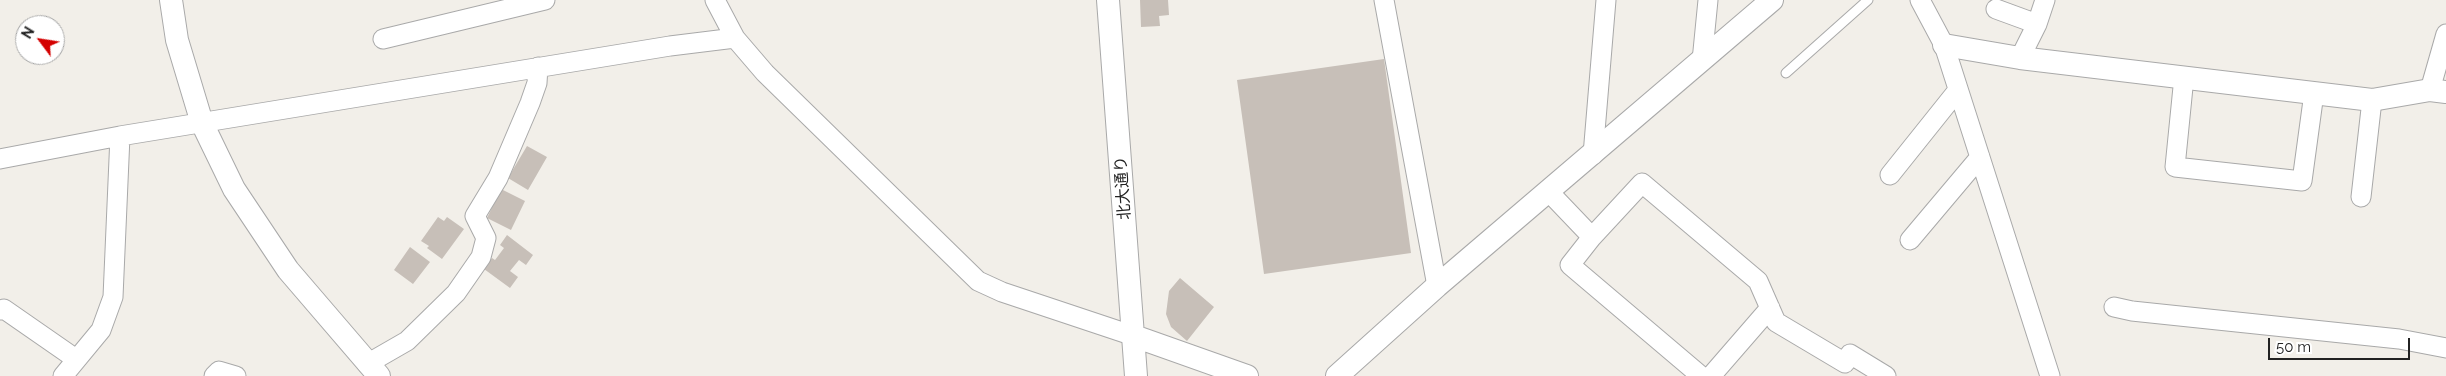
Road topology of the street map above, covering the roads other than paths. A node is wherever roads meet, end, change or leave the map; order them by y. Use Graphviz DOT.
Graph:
graph roads {
  1 [pos="171,0"];
  2 [pos="546,0"];
  3 [pos="715,0"];
  4 [pos="1108,0"];
  5 [pos="1384,0"];
  6 [pos="1606,0"];
  7 [pos="1708,0"];
  8 [pos="1772,0"];
  9 [pos="1868,0"];
  10 [pos="1920,0"];
  11 [pos="2045,0"];
  12 [pos="1996,10"];
  13 [pos="2037,24"];
  14 [pos="2446,34"];
  15 [pos="735,38"];
  16 [pos="383,39"];
  17 [pos="1944,45"];
  18 [pos="2020,58"];
  19 [pos="1702,61"];
  20 [pos="538,67"];
  21 [pos="1786,74"];
  22 [pos="2184,77"];
  23 [pos="1958,90"];
  24 [pos="2438,91"];
  25 [pos="2314,93"];
  26 [pos="2372,100"];
  27 [pos="202,123"];
  28 [pos="120,136"];
  29 [pos="1592,155"];
  30 [pos="1980,156"];
  31 [pos="0,159"];
  32 [pos="1890,175"];
  33 [pos="1549,192"];
  34 [pos="2360,197"];
  35 [pos="1592,237"];
  36 [pos="1910,240"];
  37 [pos="1437,286"];
  38 [pos="2114,307"];
  39 [pos="1770,308"];
  40 [pos="0,310"];
  41 [pos="1134,336"];
  42 [pos="2446,348"];
  43 [pos="76,359"];
  44 [pos="373,370"];
  45 [pos="63,376"];
  46 [pos="214,376"];
  47 [pos="236,376"];
  48 [pos="1136,376"];
  49 [pos="1247,376"];
  50 [pos="1337,376"];
  51 [pos="1701,376"];
  52 [pos="1711,376"];
  53 [pos="1886,376"];
  54 [pos="2050,376"];
  1 -- 27 [label="street"];
  2 -- 16 [label="street"];
  3 -- 15 [label="street"];
  4 -- 41 [label="street, 北大通り"];
  5 -- 37 [label="street"];
  6 -- 29 [label="street"];
  7 -- 19 [label="street"];
  8 -- 19 [label="street"];
  9 -- 21 [label="lane"];
  10 -- 17 [label="street"];
  11 -- 13 [label="street"];
  12 -- 13 [label="street"];
  13 -- 18 [label="street"];
  14 -- 24 [label="street"];
  15 -- 20 [label="street"];
  15 -- 41 [label="street"];
  17 -- 18 [label="street"];
  17 -- 23 [label="street"];
  18 -- 22 [label="street"];
  19 -- 29 [label="street"];
  20 -- 27 [label="street"];
  20 -- 44 [label="street"];
  22 -- 25 [label="street"];
  22 -- 25 [label="street"];
  23 -- 30 [label="street"];
  23 -- 32 [label="street"];
  24 -- 26 [label="street"];
  25 -- 26 [label="street"];
  26 -- 34 [label="street"];
  27 -- 28 [label="street"];
  27 -- 44 [label="street"];
  28 -- 31 [label="street"];
  28 -- 43 [label="street"];
  29 -- 33 [label="street"];
  30 -- 36 [label="street"];
  30 -- 54 [label="street"];
  33 -- 35 [label="street"];
  33 -- 37 [label="street"];
  35 -- 39 [label="street"];
  35 -- 51 [label="street"];
  37 -- 50 [label="street"];
  38 -- 42 [label="street"];
  39 -- 52 [label="street"];
  39 -- 53 [label="street"];
  40 -- 43 [label="street"];
  41 -- 48 [label="street, 北大通り"];
  41 -- 49 [label="street"];
  43 -- 45 [label="street"];
  46 -- 47 [label="street"];
}
